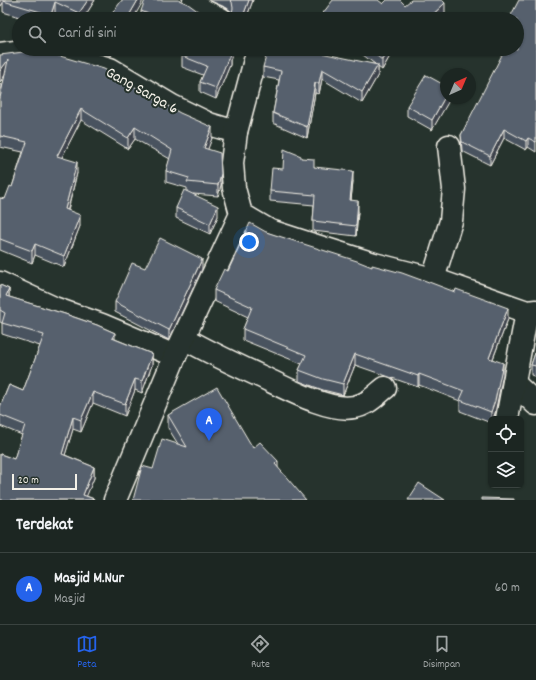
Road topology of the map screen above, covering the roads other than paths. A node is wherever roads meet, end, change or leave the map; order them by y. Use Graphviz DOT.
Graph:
graph roads {
  1 [pos="194,0"];
  2 [pos="206,12"];
  3 [pos="12,52"];
  4 [pos="0,54"];
  5 [pos="66,56"];
  6 [pos="256,56"];
  7 [pos="236,132"];
  8 [pos="449,146"];
  9 [pos="241,214"];
  10 [pos="433,279"];
  11 [pos="0,283"];
  12 [pos="532,312"];
  13 [pos="179,347"];
  14 [pos="514,383"];
  15 [pos="385,388"];
  16 [pos="536,404"];
  17 [pos="508,416"];
  18 [pos="115,500"];
  1 -- 2 [label="street"];
  3 -- 4 [label="street, Gang Sarga 6"];
  5 -- 7 [label="street, Gang Sarga 6"];
  6 -- 7 [label="street"];
  7 -- 9 [label="street"];
  8 -- 10 [label="street"];
  9 -- 10 [label="street"];
  9 -- 13 [label="street"];
  10 -- 12 [label="street"];
  11 -- 13 [label="street"];
  12 -- 14 [label="street"];
  13 -- 15 [label="street"];
  13 -- 18 [label="street"];
  14 -- 16 [label="street"];
  14 -- 17 [label="street"];
}
